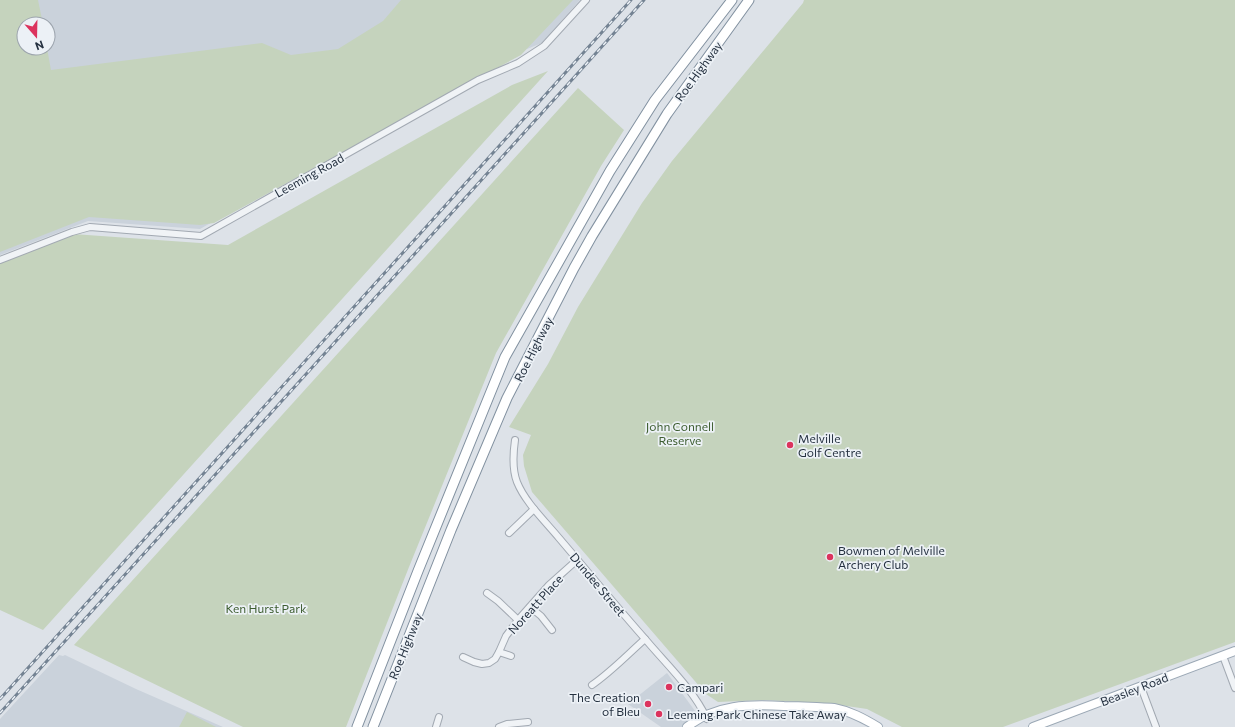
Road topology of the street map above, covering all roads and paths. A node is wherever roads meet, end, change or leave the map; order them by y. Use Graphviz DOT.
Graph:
graph roads {
  1 [pos="586,0"];
  2 [pos="732,0"];
  3 [pos="749,0"];
  4 [pos="0,260"];
  5 [pos="515,440"];
  6 [pos="534,509"];
  7 [pos="509,533"];
  8 [pos="577,560"];
  9 [pos="487,593"];
  10 [pos="530,606"];
  11 [pos="518,620"];
  12 [pos="552,630"];
  13 [pos="645,639"];
  14 [pos="1235,651"];
  15 [pos="499,652"];
  16 [pos="1235,655"];
  17 [pos="511,656"];
  18 [pos="463,657"];
  19 [pos="1223,657"];
  20 [pos="592,685"];
  21 [pos="1141,688"];
  22 [pos="1235,688"];
  23 [pos="439,717"];
  24 [pos="706,717"];
  25 [pos="528,722"];
  26 [pos="1046,725"];
  27 [pos="357,727"];
  28 [pos="373,727"];
  29 [pos="436,727"];
  30 [pos="499,727"];
  31 [pos="687,727"];
  32 [pos="693,727"];
  33 [pos="871,727"];
  34 [pos="878,727"];
  35 [pos="1033,727"];
  36 [pos="1156,727"];
  1 -- 4 [label="street, Leeming Road"];
  2 -- 27 [label="highway, Roe Highway"];
  3 -- 28 [label="highway, Roe Highway"];
  5 -- 6 [label="street, Dundee Street"];
  6 -- 7 [label="street"];
  6 -- 8 [label="street, Dundee Street"];
  8 -- 10 [label="street, Noreatt Place"];
  8 -- 13 [label="street, Dundee Street"];
  9 -- 11 [label="street"];
  10 -- 11 [label="street, Noreatt Place"];
  10 -- 12 [label="street"];
  11 -- 15 [label="street, Noreatt Place"];
  13 -- 20 [label="street"];
  13 -- 24 [label="street, Dundee Street"];
  14 -- 19 [label="main road, Beasley Road"];
  15 -- 17 [label="street"];
  15 -- 18 [label="street, Noreatt Place"];
  16 -- 19 [label="main road, Beasley Road"];
  19 -- 21 [label="main road, Beasley Road"];
  19 -- 22 [label="street"];
  21 -- 26 [label="main road, Beasley Road"];
  21 -- 36 [label="street"];
  23 -- 29 [label="street"];
  24 -- 31 [label="main road"];
  24 -- 32 [label="main road"];
  24 -- 33 [label="main road"];
  24 -- 34 [label="main road"];
  25 -- 30 [label="street"];
  26 -- 35 [label="main road, Beasley Road"];
}
